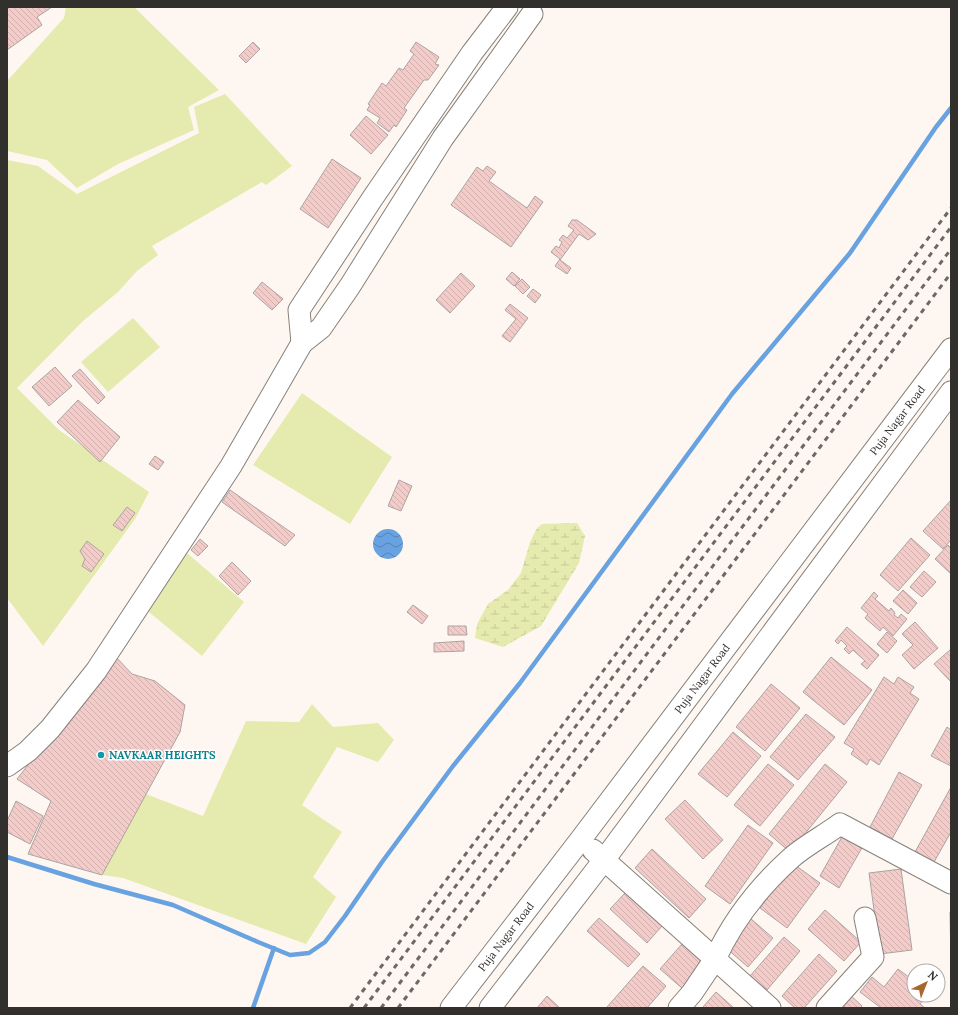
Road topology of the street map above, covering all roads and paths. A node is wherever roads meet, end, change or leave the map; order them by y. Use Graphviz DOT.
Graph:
graph roads {
  1 [pos="507,7"];
  2 [pos="530,9"];
  3 [pos="424,123"];
  4 [pos="443,138"];
  5 [pos="327,268"];
  6 [pos="350,286"];
  7 [pos="302,343"];
  8 [pos="951,349"];
  9 [pos="951,392"];
  10 [pos="7,766"];
  11 [pos="581,839"];
  12 [pos="604,860"];
  13 [pos="951,884"];
  14 [pos="865,918"];
  15 [pos="715,959"];
  16 [pos="452,1008"];
  17 [pos="490,1008"];
  18 [pos="679,1008"];
  19 [pos="770,1008"];
  20 [pos="827,1008"];
  1 -- 3 [label="street"];
  2 -- 4 [label="street"];
  3 -- 4 [label="street"];
  3 -- 5 [label="street"];
  4 -- 6 [label="street"];
  5 -- 6 [label="street"];
  5 -- 7 [label="street"];
  6 -- 7 [label="street"];
  7 -- 10 [label="street"];
  8 -- 11 [label="street, Puja Nagar Road"];
  9 -- 12 [label="street"];
  11 -- 12 [label="street"];
  11 -- 16 [label="street, Puja Nagar Road"];
  12 -- 15 [label="street"];
  12 -- 17 [label="street"];
  13 -- 15 [label="street"];
  14 -- 20 [label="street"];
  15 -- 18 [label="street"];
  15 -- 19 [label="street"];
}
